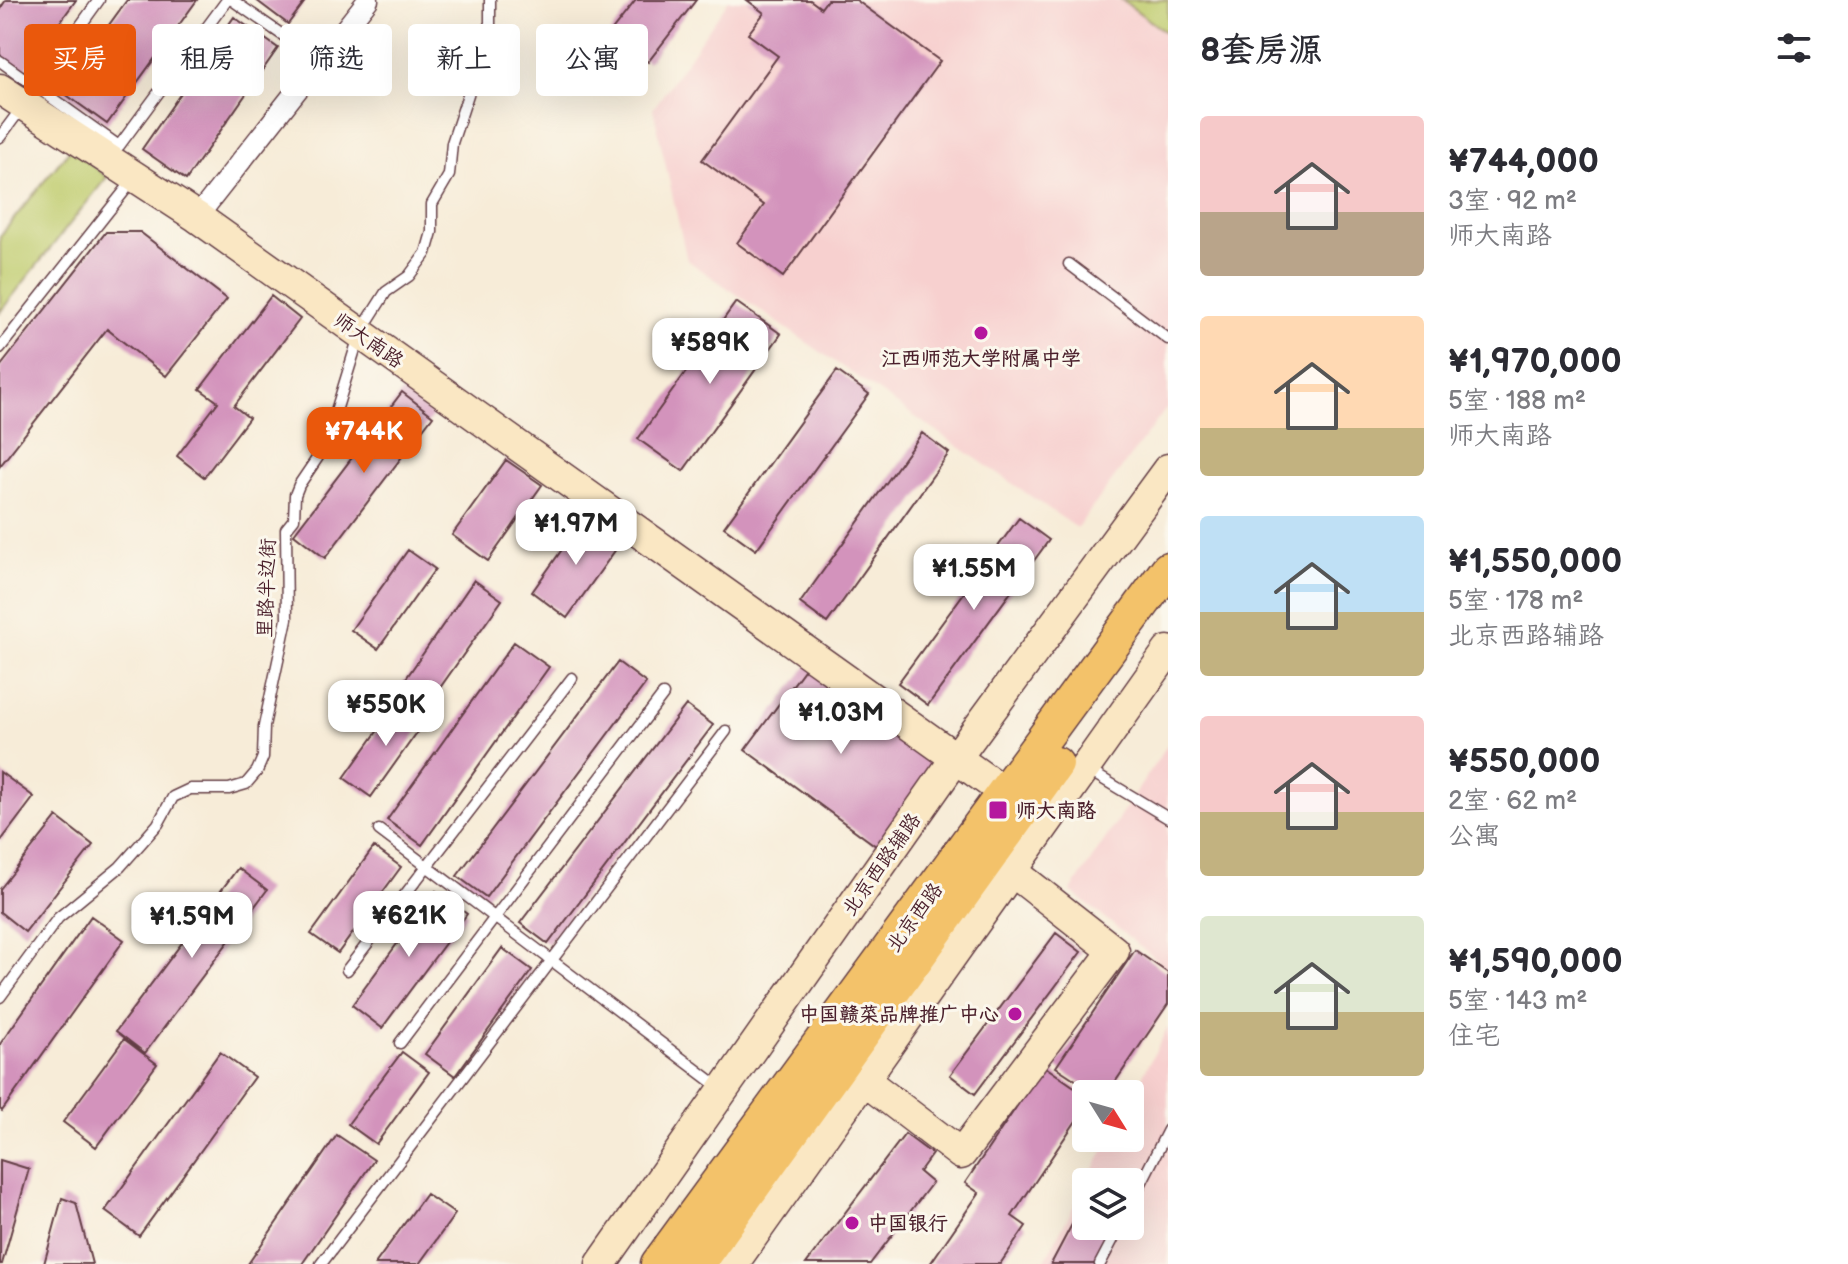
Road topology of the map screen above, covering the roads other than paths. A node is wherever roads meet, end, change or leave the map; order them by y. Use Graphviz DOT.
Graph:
graph roads {
  1 [pos="99,0"];
  2 [pos="230,0"];
  3 [pos="368,0"];
  4 [pos="490,0"];
  5 [pos="349,24"];
  6 [pos="280,34"];
  7 [pos="0,61"];
  8 [pos="20,94"];
  9 [pos="292,96"];
  10 [pos="0,137"];
  11 [pos="135,177"];
  12 [pos="197,217"];
  13 [pos="1069,264"];
  14 [pos="360,333"];
  15 [pos="1168,339"];
  16 [pos="0,348"];
  17 [pos="1168,469"];
  18 [pos="1168,569"];
  19 [pos="1168,607"];
  20 [pos="1168,651"];
  21 [pos="572,678"];
  22 [pos="663,695"];
  23 [pos="726,731"];
  24 [pos="956,758"];
  25 [pos="1079,765"];
  26 [pos="1005,793"];
  27 [pos="1168,818"];
  28 [pos="379,830"];
  29 [pos="426,866"];
  30 [pos="1012,871"];
  31 [pos="495,918"];
  32 [pos="551,960"];
  33 [pos="347,970"];
  34 [pos="0,997"];
  35 [pos="400,1043"];
  36 [pos="864,1080"];
  37 [pos="723,1090"];
  38 [pos="1168,1130"];
  39 [pos="1144,1177"];
  40 [pos="1113,1240"];
  41 [pos="321,1264"];
  42 [pos="601,1264"];
  43 [pos="658,1264"];
  44 [pos="697,1264"];
  45 [pos="733,1264"];
  46 [pos="1100,1264"];
  1 -- 8 [label="lane"];
  2 -- 6 [label="lane"];
  2 -- 8 [label="lane"];
  3 -- 5 [label="street"];
  4 -- 14 [label="lane, 里路半边街"];
  7 -- 8 [label="lane"];
  8 -- 10 [label="lane"];
  8 -- 11 [label="main road, 师大南路"];
  9 -- 12 [label="street"];
  11 -- 12 [label="main road, 师大南路"];
  11 -- 16 [label="lane"];
  12 -- 14 [label="main road, 师大南路"];
  13 -- 15 [label="lane"];
  14 -- 24 [label="main road, 师大南路"];
  14 -- 34 [label="lane, 里路半边街"];
  17 -- 24 [label="main road, 北京西路辅路"];
  18 -- 26 [label="main road, 北京西路"];
  19 -- 44 [label="main road, 北京西路"];
  20 -- 25 [label="main road"];
  21 -- 29 [label="lane"];
  22 -- 31 [label="lane"];
  23 -- 32 [label="lane"];
  24 -- 26 [label="main road, 师大南路"];
  24 -- 37 [label="main road, 北京西路辅路"];
  25 -- 27 [label="lane"];
  25 -- 30 [label="main road"];
  26 -- 43 [label="main road, 北京西路"];
  28 -- 29 [label="lane"];
  29 -- 31 [label="lane"];
  29 -- 33 [label="lane"];
  30 -- 36 [label="main road"];
  30 -- 36 [label="main road"];
  31 -- 32 [label="lane"];
  31 -- 35 [label="lane"];
  32 -- 37 [label="lane"];
  32 -- 41 [label="lane"];
  36 -- 45 [label="main road"];
  37 -- 42 [label="main road, 北京西路辅路"];
  38 -- 39 [label="lane"];
  40 -- 46 [label="lane"];
}
